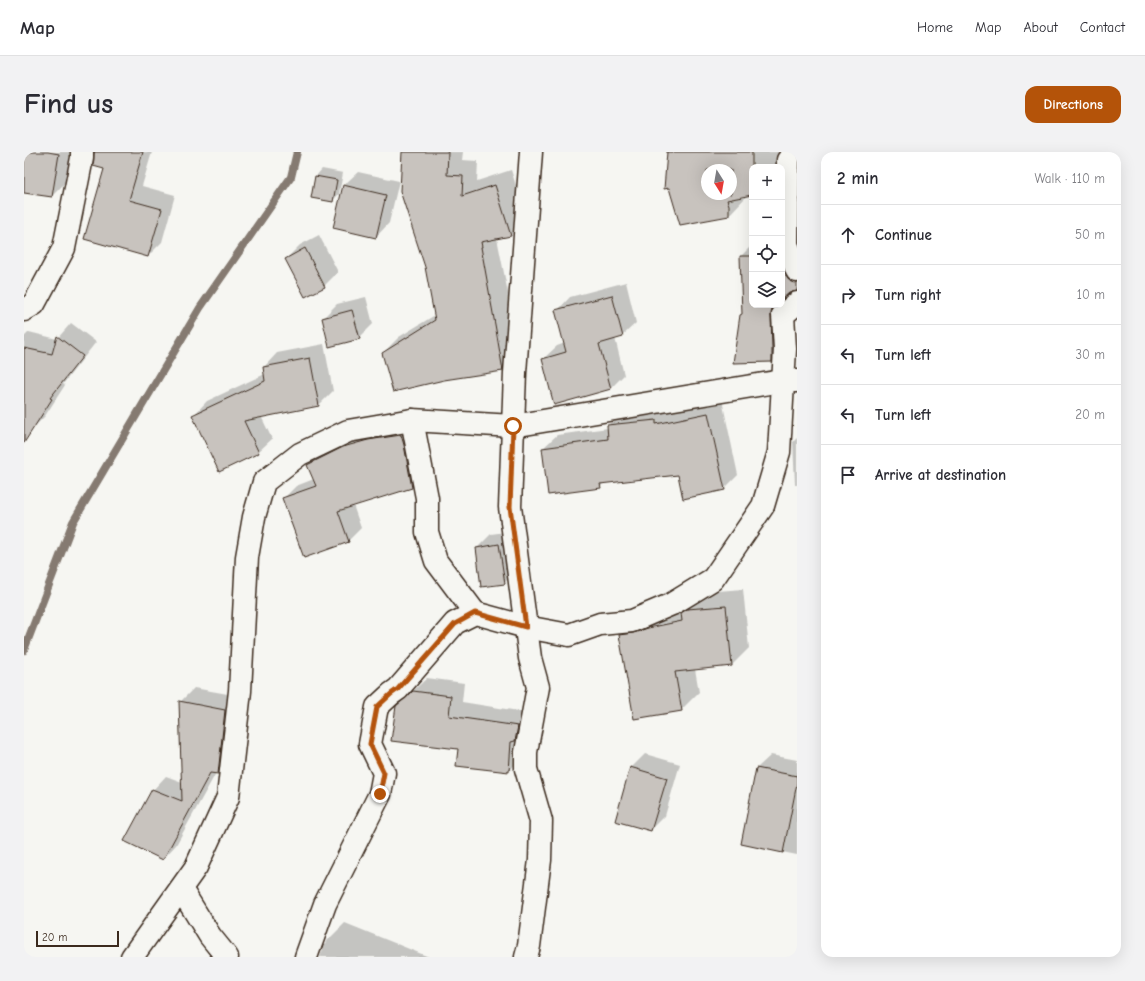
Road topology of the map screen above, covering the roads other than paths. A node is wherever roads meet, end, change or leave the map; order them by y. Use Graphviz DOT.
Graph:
graph roads {
  1 [pos="82,152"];
  2 [pos="531,152"];
  3 [pos="788,160"];
  4 [pos="797,271"];
  5 [pos="797,303"];
  6 [pos="24,310"];
  7 [pos="790,381"];
  8 [pos="412,420"];
  9 [pos="513,426"];
  10 [pos="475,613"];
  11 [pos="526,627"];
  12 [pos="181,888"];
  13 [pos="132,957"];
  14 [pos="227,957"];
  15 [pos="306,957"];
  16 [pos="526,957"];
  1 -- 6 [label="street"];
  2 -- 9 [label="street"];
  3 -- 4 [label="street"];
  5 -- 7 [label="street"];
  7 -- 9 [label="street"];
  7 -- 11 [label="street"];
  8 -- 9 [label="street"];
  8 -- 10 [label="street"];
  8 -- 12 [label="street"];
  9 -- 11 [label="street"];
  10 -- 11 [label="street"];
  10 -- 15 [label="street"];
  11 -- 16 [label="street"];
  12 -- 13 [label="street"];
  12 -- 14 [label="street"];
}
